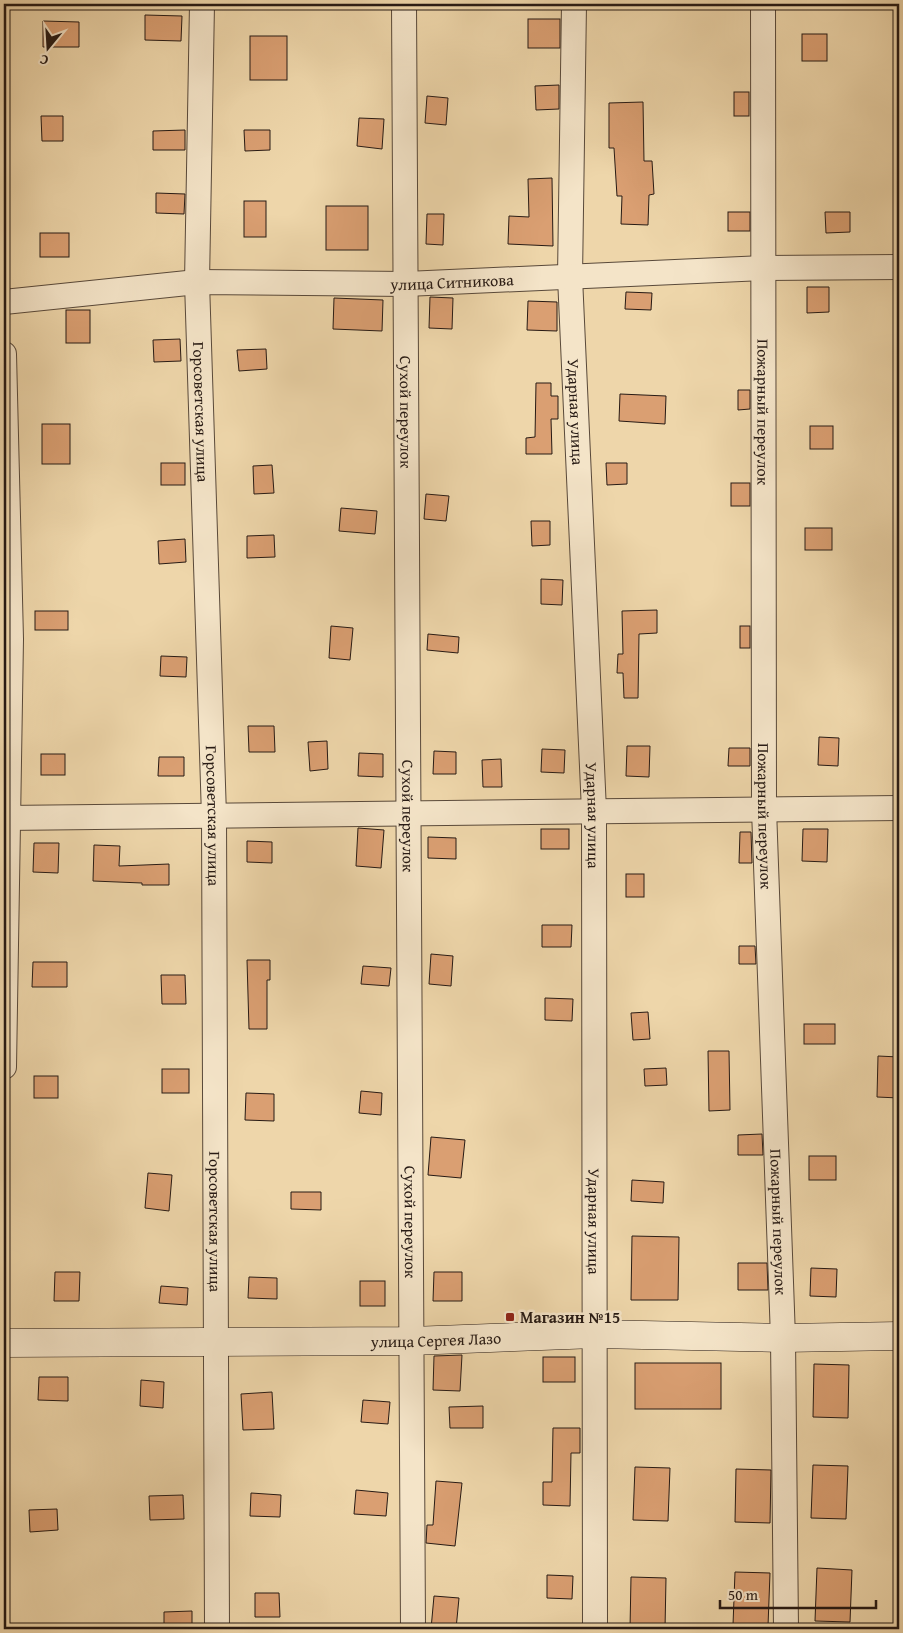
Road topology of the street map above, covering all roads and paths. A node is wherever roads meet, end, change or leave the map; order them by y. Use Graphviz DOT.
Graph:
graph roads {
  1 [pos="202,4"];
  2 [pos="404,4"];
  3 [pos="574,4"];
  4 [pos="763,4"];
  5 [pos="899,266"];
  6 [pos="764,268"];
  7 [pos="570,277"];
  8 [pos="197,282"];
  9 [pos="406,284"];
  10 [pos="4,302"];
  11 [pos="4,354"];
  12 [pos="899,808"];
  13 [pos="764,809"];
  14 [pos="594,811"];
  15 [pos="408,813"];
  16 [pos="214,816"];
  17 [pos="6,818"];
  18 [pos="4,1067"];
  19 [pos="596,1334"];
  20 [pos="899,1336"];
  21 [pos="783,1338"];
  22 [pos="216,1341"];
  23 [pos="411,1341"];
  24 [pos="4,1343"];
  25 [pos="216,1629"];
  26 [pos="413,1629"];
  27 [pos="595,1629"];
  28 [pos="786,1629"];
  1 -- 8 [label="street, Горсоветская улица"];
  2 -- 9 [label="street, Сухой переулок"];
  3 -- 7 [label="street, Ударная улица"];
  4 -- 6 [label="street, Пожарный переулок"];
  5 -- 6 [label="street, улица Ситникова"];
  6 -- 7 [label="street, улица Ситникова"];
  6 -- 13 [label="street, Пожарный переулок"];
  7 -- 9 [label="street, улица Ситникова"];
  7 -- 14 [label="street, Ударная улица"];
  8 -- 9 [label="street, улица Ситникова"];
  8 -- 10 [label="street, улица Ситникова"];
  8 -- 16 [label="street, Горсоветская улица"];
  9 -- 15 [label="street, Сухой переулок"];
  11 -- 17 [label="street"];
  12 -- 13 [label="street"];
  13 -- 14 [label="street"];
  13 -- 21 [label="street, Пожарный переулок"];
  14 -- 15 [label="street"];
  14 -- 19 [label="street, Ударная улица"];
  15 -- 16 [label="street"];
  15 -- 23 [label="street, Сухой переулок"];
  16 -- 17 [label="street"];
  16 -- 22 [label="street, Горсоветская улица"];
  17 -- 18 [label="street"];
  19 -- 21 [label="main road, улица Сергея Лазо"];
  19 -- 23 [label="main road, улица Сергея Лазо"];
  19 -- 27 [label="street, Ударная улица"];
  20 -- 21 [label="main road, улица Сергея Лазо"];
  21 -- 28 [label="street, Пожарный переулок"];
  22 -- 23 [label="main road, улица Сергея Лазо"];
  22 -- 24 [label="main road, улица Сергея Лазо"];
  22 -- 25 [label="street, Горсоветская улица"];
  23 -- 26 [label="street, Сухой переулок"];
}
